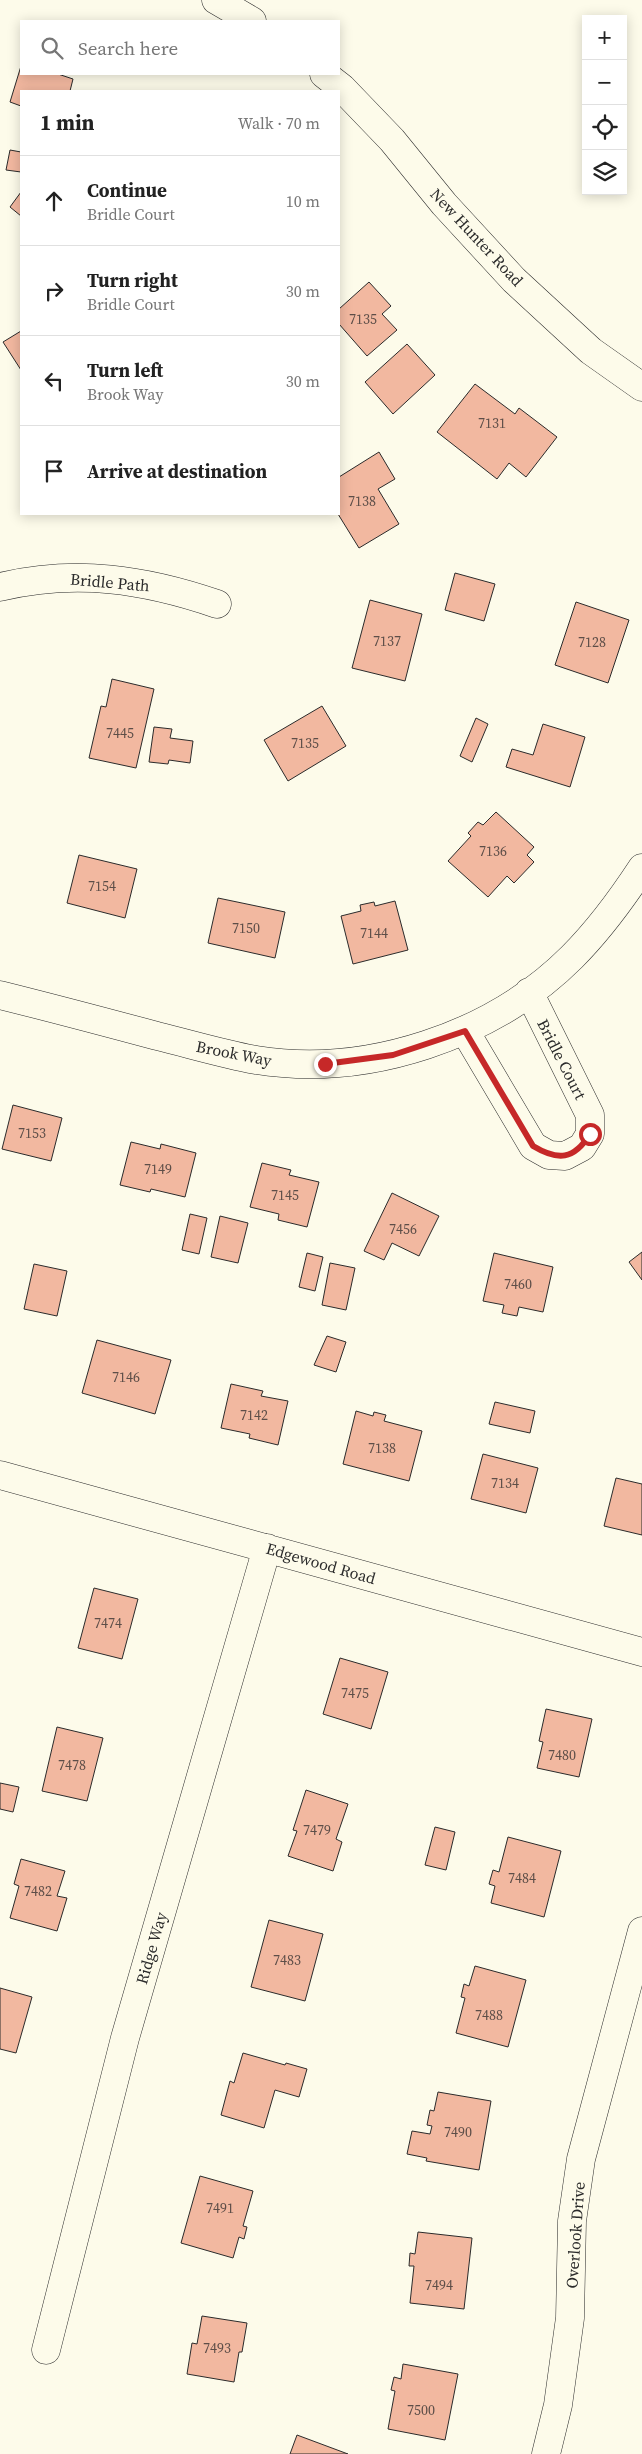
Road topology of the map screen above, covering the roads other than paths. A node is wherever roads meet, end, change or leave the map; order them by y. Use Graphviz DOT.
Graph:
graph roads {
  1 [pos="216,0"];
  2 [pos="250,20"];
  3 [pos="325,75"];
  4 [pos="642,387"];
  5 [pos="0,587"];
  6 [pos="217,604"];
  7 [pos="642,868"];
  8 [pos="529,992"];
  9 [pos="0,995"];
  10 [pos="465,1031"];
  11 [pos="0,1475"];
  12 [pos="267,1548"];
  13 [pos="642,1652"];
  14 [pos="642,1932"];
  15 [pos="46,2350"];
  16 [pos="546,2454"];
  1 -- 2 [label="street"];
  3 -- 4 [label="street, New Hunter Road"];
  5 -- 6 [label="street, Bridle Path"];
  7 -- 8 [label="street, Brook Way"];
  8 -- 10 [label="street, Brook Way"];
  8 -- 10 [label="street, Bridle Court"];
  9 -- 10 [label="street, Brook Way"];
  11 -- 12 [label="street, Edgewood Road"];
  12 -- 13 [label="street, Edgewood Road"];
  12 -- 15 [label="street, Ridge Way"];
  14 -- 16 [label="street, Overlook Drive"];
}
